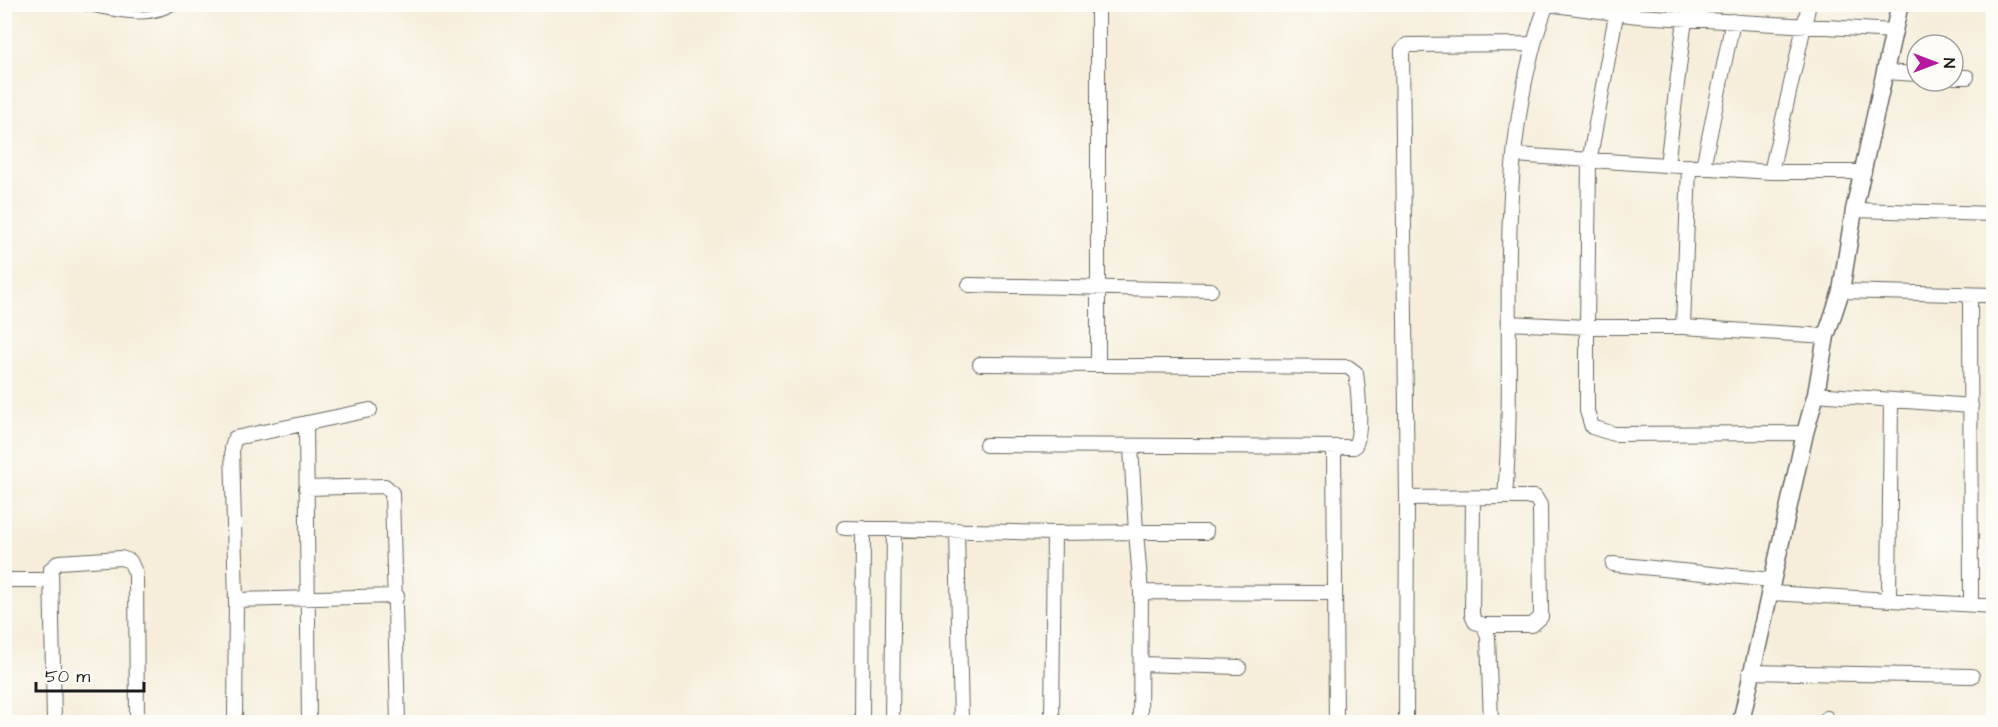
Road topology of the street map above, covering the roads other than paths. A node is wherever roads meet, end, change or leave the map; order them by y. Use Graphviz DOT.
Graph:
graph roads {
  1 [pos="70,4"];
  2 [pos="177,4"];
  3 [pos="1098,4"];
  4 [pos="1809,4"];
  5 [pos="1900,4"];
  6 [pos="1547,5"];
  7 [pos="1617,9"];
  8 [pos="1685,19"];
  9 [pos="1732,21"];
  10 [pos="1805,26"];
  11 [pos="1894,31"];
  12 [pos="1532,44"];
  13 [pos="1885,72"];
  14 [pos="1905,73"];
  15 [pos="1515,155"];
  16 [pos="1589,162"];
  17 [pos="1667,165"];
  18 [pos="1696,167"];
  19 [pos="1771,172"];
  20 [pos="1864,172"];
  21 [pos="1854,210"];
  22 [pos="1994,214"];
  23 [pos="969,285"];
  24 [pos="1097,288"];
  25 [pos="1211,290"];
  26 [pos="1840,291"];
  27 [pos="1994,295"];
  28 [pos="1970,296"];
  29 [pos="1509,323"];
  30 [pos="1587,327"];
  31 [pos="1683,327"];
  32 [pos="1826,336"];
  33 [pos="980,364"];
  34 [pos="1098,365"];
  35 [pos="1816,394"];
  36 [pos="1891,401"];
  37 [pos="1971,406"];
  38 [pos="370,410"];
  39 [pos="306,423"];
  40 [pos="1805,433"];
  41 [pos="986,445"];
  42 [pos="1131,447"];
  43 [pos="1334,449"];
  44 [pos="306,488"];
  45 [pos="1505,497"];
  46 [pos="1407,498"];
  47 [pos="1473,498"];
  48 [pos="844,528"];
  49 [pos="863,528"];
  50 [pos="894,529"];
  51 [pos="957,530"];
  52 [pos="1136,532"];
  53 [pos="1206,532"];
  54 [pos="1054,533"];
  55 [pos="1613,564"];
  56 [pos="4,580"];
  57 [pos="49,580"];
  58 [pos="1771,587"];
  59 [pos="1140,592"];
  60 [pos="1333,593"];
  61 [pos="396,596"];
  62 [pos="308,598"];
  63 [pos="236,600"];
  64 [pos="1889,600"];
  65 [pos="1971,603"];
  66 [pos="1994,606"];
  67 [pos="1484,625"];
  68 [pos="1141,664"];
  69 [pos="1239,667"];
  70 [pos="1750,672"];
  71 [pos="1972,676"];
  72 [pos="54,723"];
  73 [pos="137,723"];
  74 [pos="235,723"];
  75 [pos="309,723"];
  76 [pos="398,723"];
  77 [pos="862,723"];
  78 [pos="892,723"];
  79 [pos="961,723"];
  80 [pos="1052,723"];
  81 [pos="1140,723"];
  82 [pos="1336,723"];
  83 [pos="1406,723"];
  84 [pos="1491,723"];
  85 [pos="1741,723"];
  1 -- 2 [label="lane"];
  3 -- 24 [label="street"];
  4 -- 10 [label="street"];
  5 -- 11 [label="street"];
  6 -- 7 [label="street"];
  6 -- 12 [label="street"];
  7 -- 8 [label="street"];
  7 -- 16 [label="street"];
  8 -- 9 [label="street"];
  8 -- 17 [label="street"];
  9 -- 10 [label="street"];
  9 -- 18 [label="street"];
  10 -- 11 [label="street"];
  10 -- 19 [label="street"];
  11 -- 13 [label="street"];
  12 -- 15 [label="street"];
  12 -- 46 [label="street"];
  13 -- 14 [label="street"];
  13 -- 20 [label="street"];
  15 -- 16 [label="street"];
  15 -- 29 [label="street"];
  16 -- 17 [label="street"];
  16 -- 30 [label="street"];
  17 -- 18 [label="street"];
  18 -- 19 [label="street"];
  18 -- 31 [label="street"];
  19 -- 20 [label="street"];
  20 -- 21 [label="street"];
  21 -- 22 [label="street"];
  21 -- 26 [label="street"];
  23 -- 24 [label="street"];
  24 -- 25 [label="street"];
  24 -- 34 [label="street"];
  26 -- 28 [label="street"];
  26 -- 32 [label="street"];
  27 -- 28 [label="street"];
  28 -- 37 [label="street"];
  29 -- 30 [label="street"];
  29 -- 45 [label="street"];
  30 -- 31 [label="street"];
  30 -- 40 [label="street"];
  31 -- 32 [label="street"];
  32 -- 35 [label="street"];
  33 -- 34 [label="street"];
  34 -- 43 [label="street"];
  35 -- 36 [label="street"];
  35 -- 40 [label="street"];
  36 -- 37 [label="street"];
  36 -- 64 [label="street"];
  37 -- 65 [label="street"];
  38 -- 39 [label="street"];
  39 -- 44 [label="street"];
  39 -- 63 [label="street"];
  40 -- 58 [label="street"];
  41 -- 42 [label="street"];
  42 -- 43 [label="street"];
  42 -- 52 [label="street"];
  43 -- 60 [label="street"];
  44 -- 61 [label="street"];
  44 -- 62 [label="street"];
  45 -- 47 [label="street"];
  45 -- 67 [label="street"];
  46 -- 47 [label="street"];
  46 -- 83 [label="street"];
  47 -- 67 [label="street"];
  48 -- 49 [label="street"];
  49 -- 50 [label="street"];
  49 -- 77 [label="street"];
  50 -- 51 [label="street"];
  50 -- 78 [label="street"];
  51 -- 54 [label="street"];
  51 -- 79 [label="street"];
  52 -- 53 [label="street"];
  52 -- 54 [label="street"];
  52 -- 59 [label="street"];
  54 -- 80 [label="street"];
  55 -- 58 [label="street"];
  56 -- 57 [label="street"];
  57 -- 72 [label="street"];
  57 -- 73 [label="street"];
  58 -- 64 [label="street"];
  58 -- 70 [label="street"];
  59 -- 60 [label="street"];
  59 -- 68 [label="street"];
  60 -- 82 [label="street"];
  61 -- 62 [label="street"];
  61 -- 76 [label="street"];
  62 -- 63 [label="street"];
  62 -- 75 [label="street"];
  63 -- 74 [label="street"];
  64 -- 65 [label="street"];
  65 -- 66 [label="street"];
  67 -- 84 [label="street"];
  68 -- 69 [label="street"];
  68 -- 81 [label="street"];
  70 -- 71 [label="street"];
  70 -- 85 [label="street"];
}
